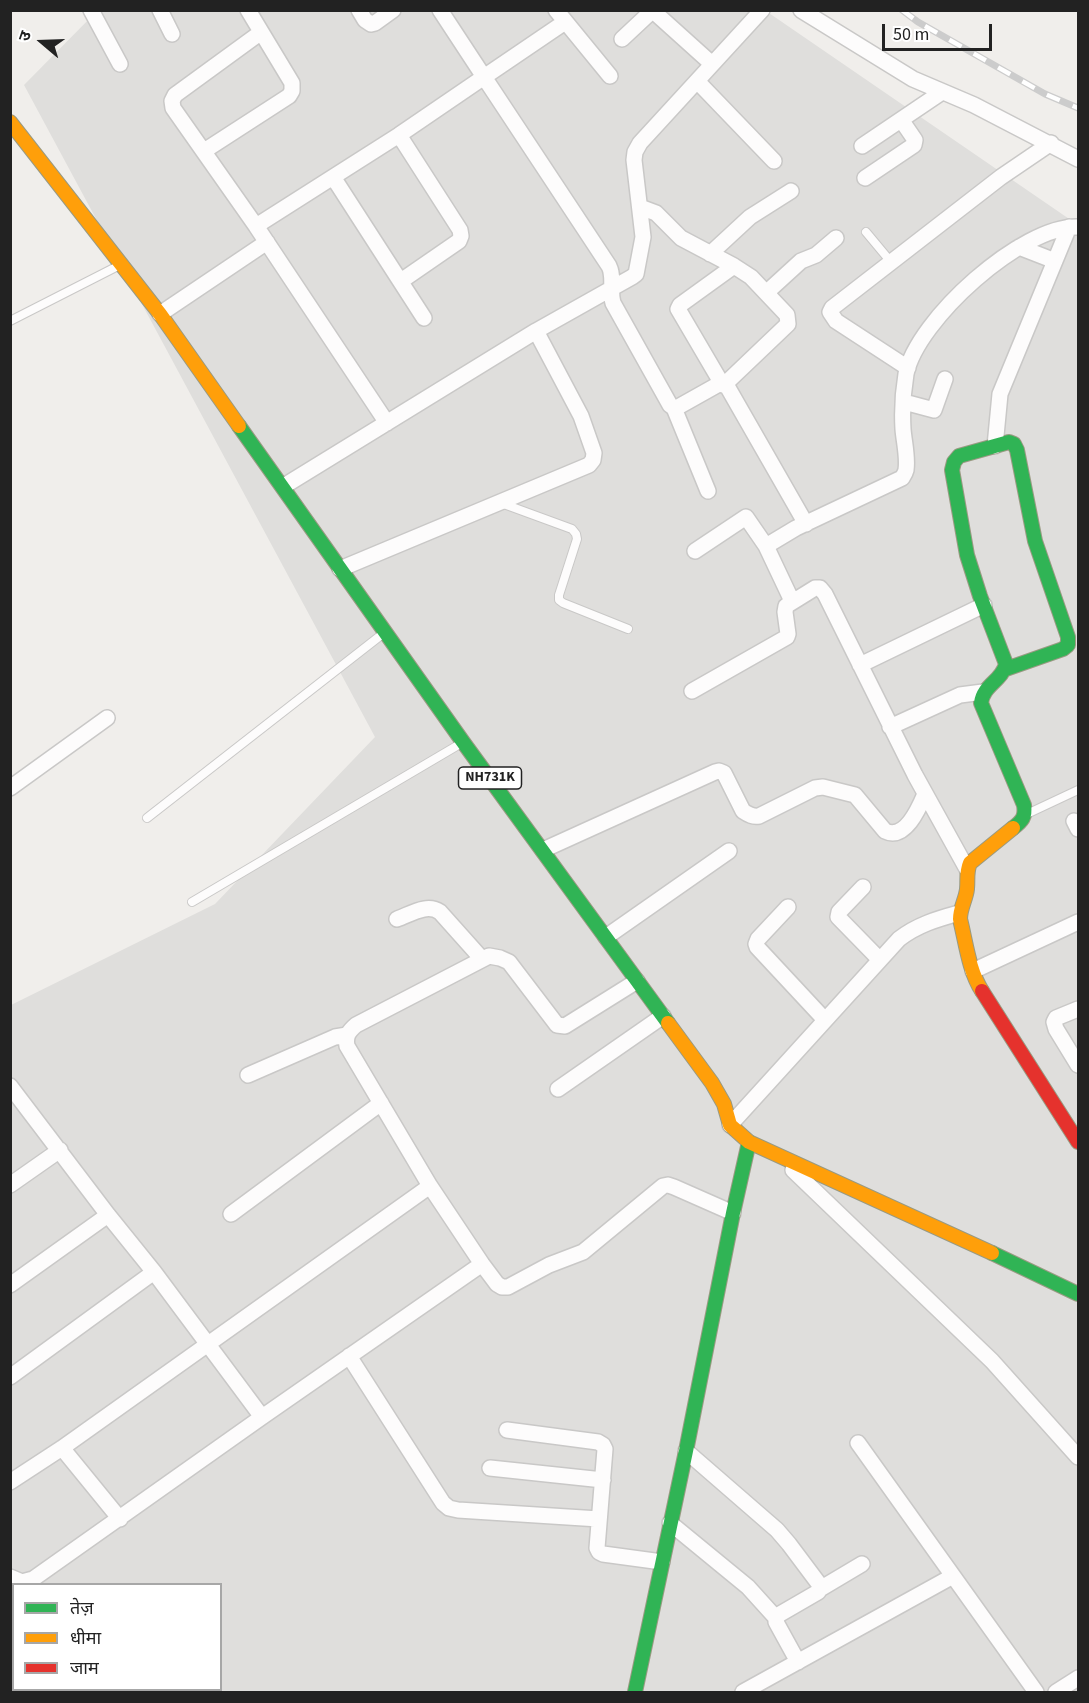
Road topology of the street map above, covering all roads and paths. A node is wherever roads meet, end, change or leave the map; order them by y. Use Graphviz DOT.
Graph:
graph roads {
  1 [pos="91,10"];
  2 [pos="160,10"];
  3 [pos="248,10"];
  4 [pos="359,10"];
  5 [pos="393,10"];
  6 [pos="440,10"];
  7 [pos="762,10"];
  8 [pos="801,10"];
  9 [pos="652,11"];
  10 [pos="561,16"];
  11 [pos="260,33"];
  12 [pos="172,34"];
  13 [pos="622,39"];
  14 [pos="120,63"];
  15 [pos="712,64"];
  16 [pos="610,76"];
  17 [pos="484,77"];
  18 [pos="697,81"];
  19 [pos="942,92"];
  20 [pos="902,121"];
  21 [pos="10,122"];
  22 [pos="399,135"];
  23 [pos="1051,143"];
  24 [pos="862,146"];
  25 [pos="204,151"];
  26 [pos="1078,159"];
  27 [pos="774,161"];
  28 [pos="333,177"];
  29 [pos="865,178"];
  30 [pos="791,191"];
  31 [pos="640,207"];
  32 [pos="256,226"];
  33 [pos="1074,227"];
  34 [pos="866,232"];
  35 [pos="836,238"];
  36 [pos="267,242"];
  37 [pos="1019,248"];
  38 [pos="710,254"];
  39 [pos="1055,261"];
  40 [pos="891,262"];
  41 [pos="121,264"];
  42 [pos="734,266"];
  43 [pos="400,280"];
  44 [pos="612,287"];
  45 [pos="766,293"];
  46 [pos="160,314"];
  47 [pos="424,318"];
  48 [pos="10,321"];
  49 [pos="536,331"];
  50 [pos="908,368"];
  51 [pos="945,379"];
  52 [pos="723,384"];
  53 [pos="904,402"];
  54 [pos="674,408"];
  55 [pos="387,423"];
  56 [pos="995,446"];
  57 [pos="284,486"];
  58 [pos="708,491"];
  59 [pos="499,502"];
  60 [pos="806,524"];
  61 [pos="766,546"];
  62 [pos="696,551"];
  63 [pos="340,569"];
  64 [pos="792,601"];
  65 [pos="984,605"];
  66 [pos="628,629"];
  67 [pos="386,632"];
  68 [pos="860,665"];
  69 [pos="1006,669"];
  70 [pos="692,691"];
  71 [pos="983,692"];
  72 [pos="106,718"];
  73 [pos="891,728"];
  74 [pos="464,742"];
  75 [pos="10,788"];
  76 [pos="1078,789"];
  77 [pos="925,794"];
  78 [pos="1025,815"];
  79 [pos="147,818"];
  80 [pos="543,850"];
  81 [pos="729,851"];
  82 [pos="967,869"];
  83 [pos="863,887"];
  84 [pos="192,902"];
  85 [pos="788,907"];
  86 [pos="959,913"];
  87 [pos="397,919"];
  88 [pos="1078,922"];
  89 [pos="606,937"];
  90 [pos="482,959"];
  91 [pos="880,960"];
  92 [pos="973,971"];
  93 [pos="637,981"];
  94 [pos="1078,1009"];
  95 [pos="663,1016"];
  96 [pos="825,1020"];
  97 [pos="347,1035"];
  98 [pos="1078,1065"];
  99 [pos="248,1076"];
  100 [pos="11,1086"];
  101 [pos="558,1089"];
  102 [pos="381,1103"];
  103 [pos="730,1125"];
  104 [pos="749,1142"];
  105 [pos="1078,1142"];
  106 [pos="60,1150"];
  107 [pos="776,1154"];
  108 [pos="10,1185"];
  109 [pos="430,1186"];
  110 [pos="733,1213"];
  111 [pos="231,1214"];
  112 [pos="108,1215"];
  113 [pos="482,1264"];
  114 [pos="154,1272"];
  115 [pos="10,1285"];
  116 [pos="1078,1294"];
  117 [pos="208,1344"];
  118 [pos="349,1356"];
  119 [pos="10,1377"];
  120 [pos="262,1417"];
  121 [pos="507,1430"];
  122 [pos="858,1443"];
  123 [pos="62,1448"];
  124 [pos="686,1450"];
  125 [pos="1078,1457"];
  126 [pos="490,1468"];
  127 [pos="603,1480"];
  128 [pos="10,1482"];
  129 [pos="120,1519"];
  130 [pos="599,1520"];
  131 [pos="670,1523"];
  132 [pos="662,1562"];
  133 [pos="862,1564"];
  134 [pos="953,1576"];
  135 [pos="10,1577"];
  136 [pos="820,1589"];
  137 [pos="776,1618"];
  138 [pos="798,1662"];
  139 [pos="1078,1678"];
  140 [pos="631,1691"];
  141 [pos="743,1692"];
  142 [pos="1036,1692"];
  143 [pos="1056,1692"];
  1 -- 14 [label="street"];
  2 -- 12 [label="street"];
  3 -- 11 [label="street"];
  4 -- 5 [label="street"];
  6 -- 17 [label="street"];
  7 -- 15 [label="street"];
  8 -- 19 [label="street"];
  9 -- 13 [label="street"];
  9 -- 15 [label="street"];
  10 -- 16 [label="street"];
  10 -- 17 [label="street"];
  11 -- 25 [label="street"];
  11 -- 25 [label="street"];
  15 -- 18 [label="street"];
  17 -- 22 [label="street"];
  17 -- 44 [label="street"];
  18 -- 27 [label="street"];
  18 -- 31 [label="street"];
  19 -- 20 [label="street"];
  19 -- 23 [label="street"];
  20 -- 24 [label="street"];
  20 -- 29 [label="street"];
  21 -- 41 [label="main road, NH731K"];
  22 -- 28 [label="street"];
  22 -- 43 [label="street"];
  23 -- 26 [label="street"];
  23 -- 40 [label="street"];
  25 -- 32 [label="street"];
  28 -- 32 [label="street"];
  28 -- 43 [label="street"];
  30 -- 38 [label="street"];
  31 -- 38 [label="street"];
  31 -- 44 [label="street"];
  32 -- 36 [label="street"];
  33 -- 37 [label="street"];
  33 -- 39 [label="street"];
  34 -- 40 [label="lane"];
  35 -- 45 [label="street"];
  36 -- 46 [label="street"];
  36 -- 55 [label="street"];
  37 -- 39 [label="street"];
  37 -- 50 [label="street"];
  38 -- 42 [label="street"];
  39 -- 56 [label="street"];
  40 -- 50 [label="street"];
  41 -- 46 [label="main road, NH731K"];
  41 -- 48 [label="lane"];
  42 -- 45 [label="street"];
  42 -- 52 [label="street"];
  43 -- 47 [label="street"];
  44 -- 49 [label="street"];
  44 -- 54 [label="street"];
  45 -- 52 [label="street"];
  46 -- 57 [label="main road, NH731K"];
  49 -- 55 [label="street"];
  49 -- 59 [label="street"];
  50 -- 53 [label="street"];
  51 -- 53 [label="street"];
  52 -- 54 [label="street"];
  52 -- 60 [label="street"];
  53 -- 60 [label="street"];
  54 -- 58 [label="street"];
  55 -- 57 [label="street"];
  56 -- 65 [label="main road"];
  56 -- 69 [label="main road"];
  57 -- 63 [label="main road, NH731K"];
  59 -- 63 [label="street"];
  59 -- 66 [label="lane"];
  60 -- 61 [label="street"];
  61 -- 62 [label="street"];
  61 -- 64 [label="street"];
  63 -- 67 [label="main road, NH731K"];
  64 -- 68 [label="street"];
  64 -- 70 [label="street"];
  65 -- 68 [label="street"];
  65 -- 69 [label="main road"];
  67 -- 74 [label="main road, NH731K"];
  67 -- 79 [label="lane"];
  68 -- 73 [label="street"];
  69 -- 71 [label="main road"];
  71 -- 73 [label="street"];
  71 -- 78 [label="main road"];
  72 -- 75 [label="street"];
  73 -- 77 [label="street"];
  74 -- 80 [label="main road, NH731K"];
  74 -- 84 [label="lane"];
  76 -- 78 [label="lane"];
  77 -- 80 [label="street"];
  77 -- 82 [label="street"];
  78 -- 82 [label="main road"];
  80 -- 89 [label="main road, NH731K"];
  81 -- 89 [label="street"];
  82 -- 86 [label="main road"];
  83 -- 91 [label="street"];
  85 -- 96 [label="street"];
  86 -- 91 [label="street"];
  86 -- 92 [label="main road"];
  87 -- 90 [label="street"];
  88 -- 92 [label="street"];
  89 -- 93 [label="main road, NH731K"];
  90 -- 93 [label="street"];
  90 -- 97 [label="street"];
  91 -- 96 [label="street"];
  92 -- 105 [label="main road"];
  93 -- 95 [label="main road, NH731K"];
  94 -- 98 [label="street"];
  95 -- 101 [label="street"];
  95 -- 103 [label="main road, NH731K"];
  96 -- 103 [label="street"];
  97 -- 99 [label="street"];
  97 -- 102 [label="street"];
  100 -- 106 [label="street"];
  102 -- 109 [label="street"];
  102 -- 111 [label="street"];
  103 -- 104 [label="main road, NH731K"];
  104 -- 107 [label="main road, NH731K"];
  104 -- 110 [label="main road"];
  106 -- 108 [label="street"];
  106 -- 112 [label="street"];
  107 -- 116 [label="main road, NH731K"];
  107 -- 125 [label="street"];
  109 -- 113 [label="street"];
  109 -- 117 [label="street"];
  110 -- 113 [label="street"];
  110 -- 124 [label="main road"];
  112 -- 114 [label="street"];
  112 -- 115 [label="street"];
  113 -- 118 [label="street"];
  114 -- 117 [label="street"];
  114 -- 119 [label="street"];
  117 -- 120 [label="street"];
  117 -- 123 [label="street"];
  118 -- 120 [label="street"];
  118 -- 130 [label="street"];
  120 -- 129 [label="street"];
  121 -- 127 [label="street"];
  122 -- 134 [label="street"];
  123 -- 128 [label="street"];
  123 -- 129 [label="street"];
  124 -- 131 [label="main road"];
  124 -- 136 [label="street"];
  126 -- 127 [label="street"];
  127 -- 130 [label="street"];
  129 -- 135 [label="street"];
  130 -- 132 [label="street"];
  131 -- 132 [label="main road"];
  131 -- 137 [label="street"];
  132 -- 140 [label="main road"];
  133 -- 136 [label="street"];
  134 -- 138 [label="street"];
  134 -- 142 [label="street"];
  136 -- 137 [label="street"];
  137 -- 138 [label="street"];
  138 -- 141 [label="street"];
  139 -- 143 [label="street"];
}
